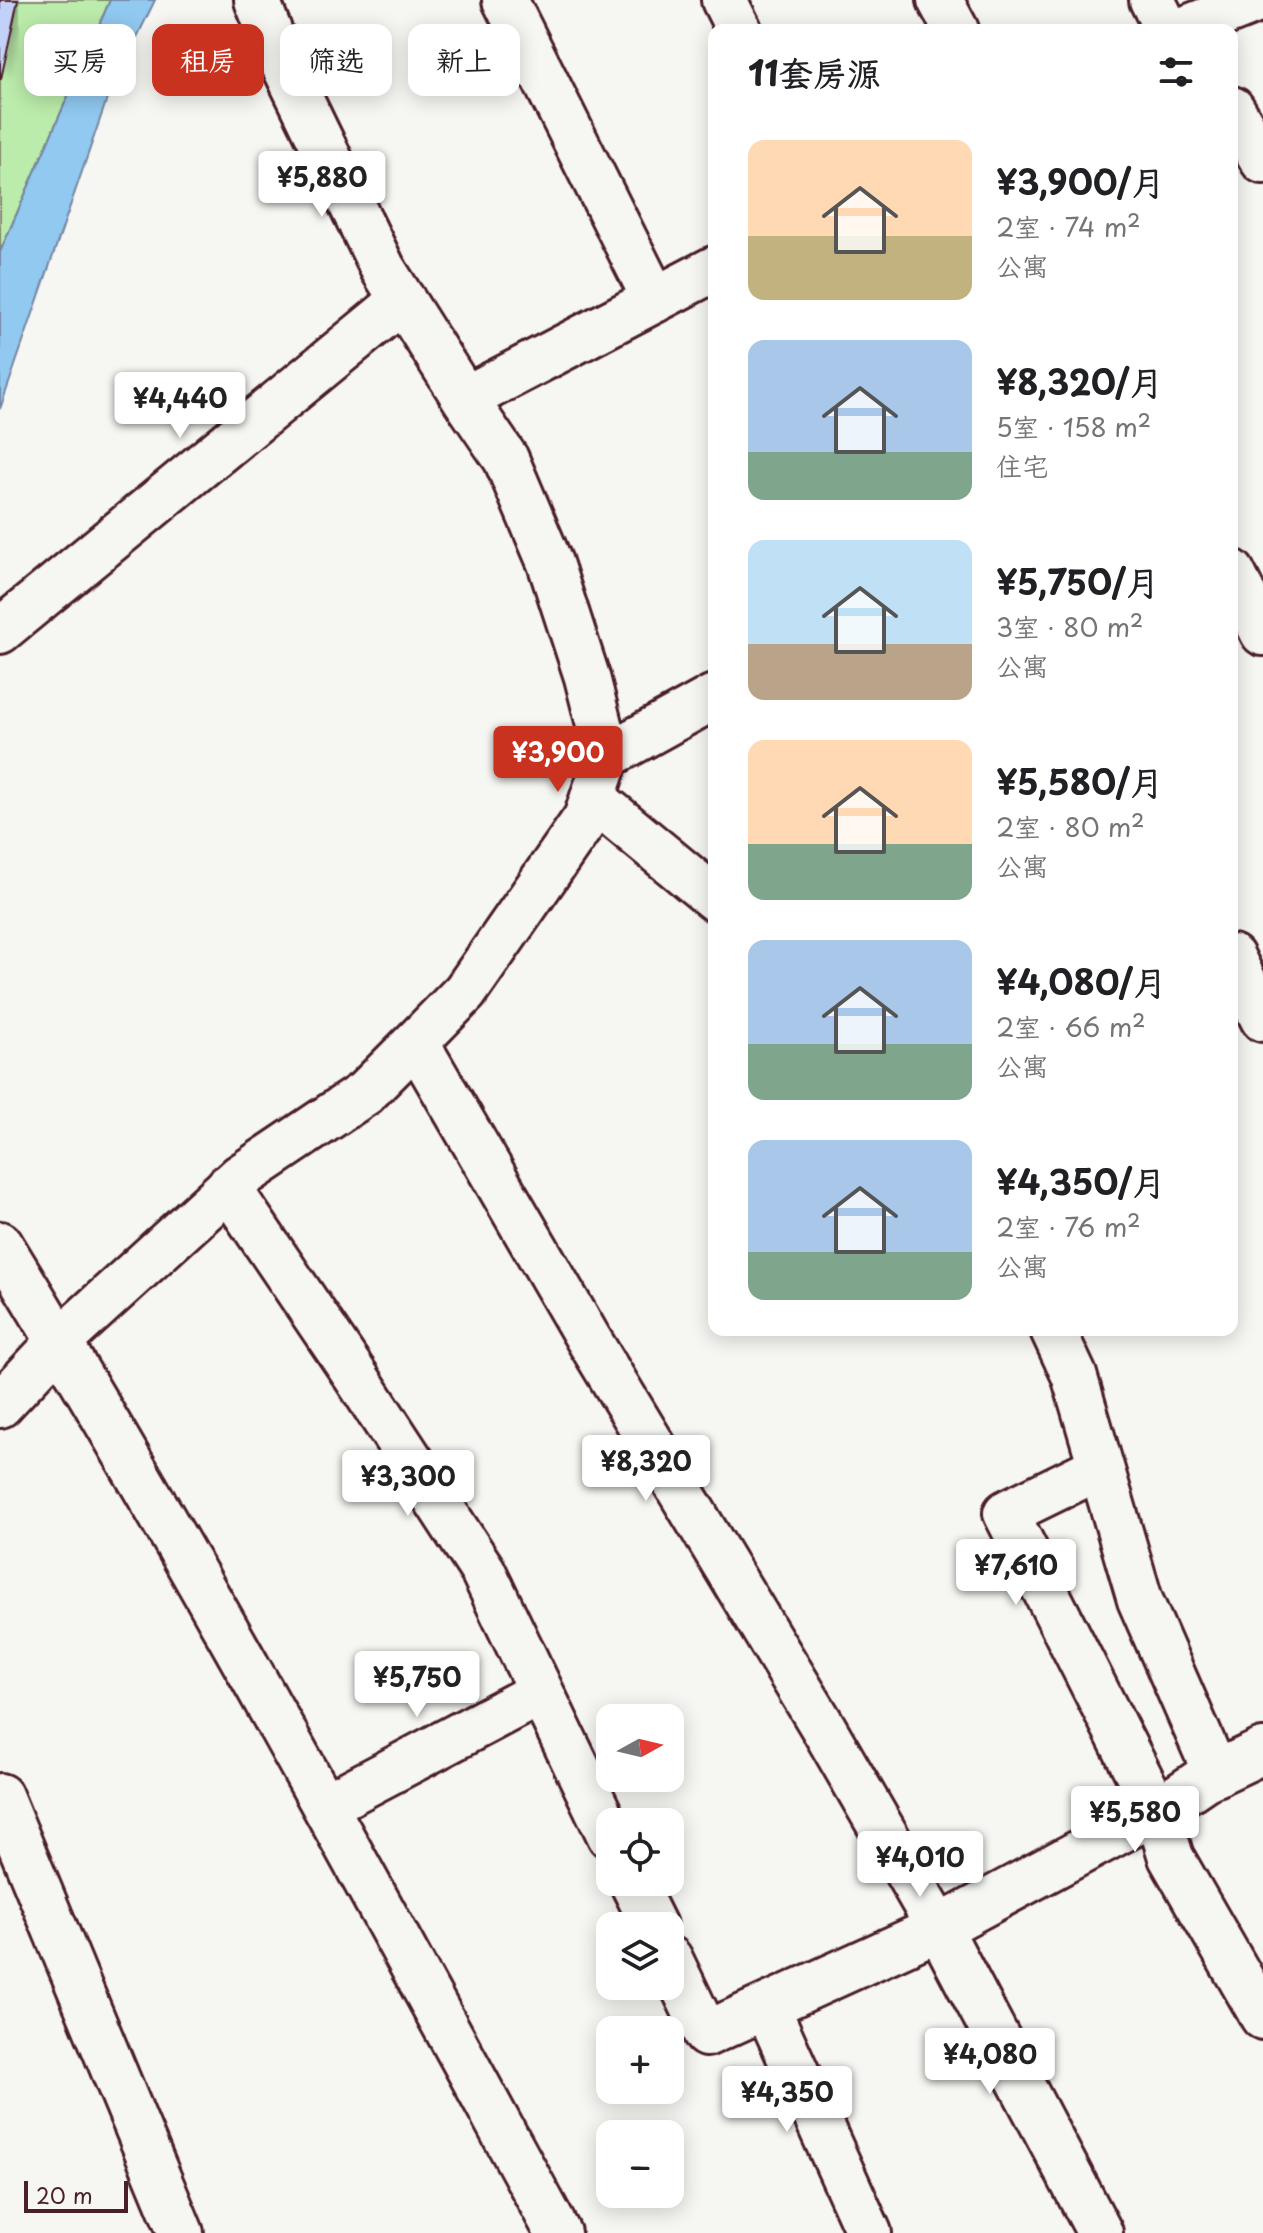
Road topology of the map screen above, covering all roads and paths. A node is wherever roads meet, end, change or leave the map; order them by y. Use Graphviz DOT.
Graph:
graph roads {
  1 [pos="257,0"];
  2 [pos="505,0"];
  3 [pos="724,0"];
  4 [pos="940,0"];
  5 [pos="1152,0"];
  6 [pos="1258,0"];
  7 [pos="736,24"];
  8 [pos="953,24"];
  9 [pos="1164,24"];
  10 [pos="1197,24"];
  11 [pos="1238,119"];
  12 [pos="1263,161"];
  13 [pos="708,284"];
  14 [pos="403,300"];
  15 [pos="655,300"];
  16 [pos="465,399"];
  17 [pos="1238,584"];
  18 [pos="0,631"];
  19 [pos="1263,633"];
  20 [pos="708,700"];
  21 [pos="607,756"];
  22 [pos="593,798"];
  23 [pos="708,893"];
  24 [pos="1238,969"];
  25 [pos="1263,1019"];
  26 [pos="416,1042"];
  27 [pos="228,1187"];
  28 [pos="0,1244"];
  29 [pos="1056,1336"];
  30 [pos="60,1341"];
  31 [pos="0,1405"];
  32 [pos="1100,1467"];
  33 [pos="541,1692"];
  34 [pos="1263,1751"];
  35 [pos="1216,1774"];
  36 [pos="0,1796"];
  37 [pos="325,1806"];
  38 [pos="597,1808"];
  39 [pos="1157,1811"];
  40 [pos="939,1928"];
  41 [pos="684,1988"];
  42 [pos="767,2007"];
  43 [pos="1263,2017"];
  44 [pos="181,2233"];
  45 [pos="558,2233"];
  46 [pos="869,2233"];
  47 [pos="1100,2233"];
  1 -- 14 [label="street"];
  2 -- 15 [label="street"];
  3 -- 7 [label="street"];
  4 -- 8 [label="street"];
  5 -- 9 [label="street"];
  6 -- 10 [label="street"];
  11 -- 12 [label="street"];
  13 -- 15 [label="street"];
  14 -- 16 [label="street"];
  14 -- 18 [label="street"];
  15 -- 16 [label="street"];
  16 -- 21 [label="street"];
  17 -- 19 [label="street"];
  20 -- 21 [label="street"];
  21 -- 22 [label="street"];
  22 -- 23 [label="street"];
  22 -- 26 [label="street"];
  24 -- 25 [label="street"];
  26 -- 27 [label="street"];
  26 -- 40 [label="street"];
  27 -- 30 [label="street"];
  27 -- 33 [label="street"];
  28 -- 30 [label="street"];
  29 -- 32 [label="street"];
  30 -- 31 [label="street"];
  30 -- 37 [label="street"];
  32 -- 35 [label="street"];
  32 -- 39 [label="street"];
  33 -- 37 [label="street"];
  33 -- 38 [label="street"];
  34 -- 35 [label="street"];
  35 -- 39 [label="street"];
  36 -- 44 [label="street"];
  37 -- 45 [label="street"];
  39 -- 40 [label="street"];
  39 -- 43 [label="street"];
  40 -- 42 [label="street"];
  40 -- 47 [label="street"];
  41 -- 42 [label="street"];
  42 -- 46 [label="street"];
}
